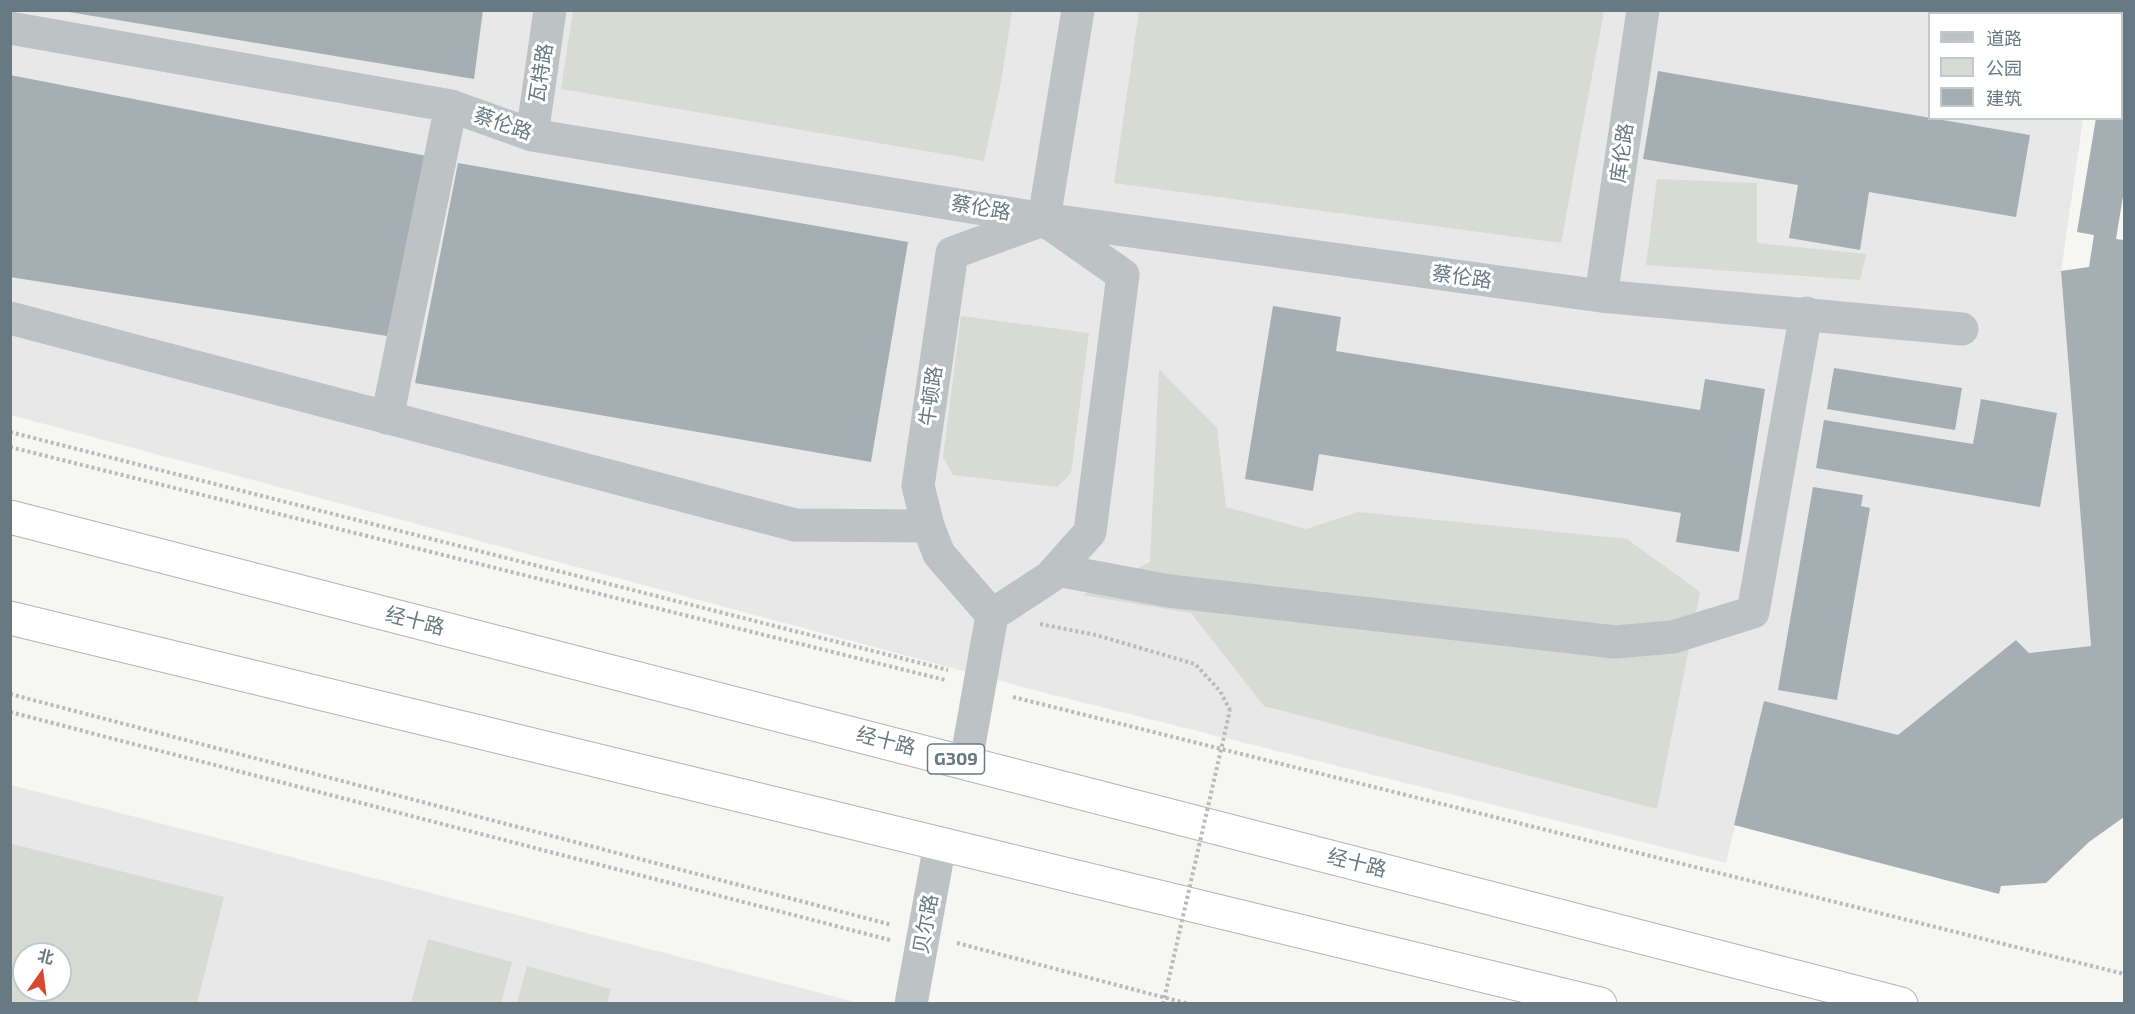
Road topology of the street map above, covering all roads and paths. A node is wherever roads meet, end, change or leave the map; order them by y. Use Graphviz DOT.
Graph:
graph roads {
  1 [pos="550,10"];
  2 [pos="1078,10"];
  3 [pos="1643,10"];
  4 [pos="10,28"];
  5 [pos="451,106"];
  6 [pos="532,135"];
  7 [pos="1044,219"];
  8 [pos="1600,296"];
  9 [pos="1806,313"];
  10 [pos="10,318"];
  11 [pos="1962,329"];
  12 [pos="387,418"];
  13 [pos="10,432"];
  14 [pos="10,447"];
  15 [pos="10,517"];
  16 [pos="928,526"];
  17 [pos="1057,570"];
  18 [pos="992,615"];
  19 [pos="10,618"];
  20 [pos="980,683"];
  21 [pos="10,694"];
  22 [pos="10,712"];
  23 [pos="966,762"];
  24 [pos="940,844"];
  25 [pos="922,941"];
  26 [pos="2124,974"];
  27 [pos="911,1004"];
  28 [pos="1163,1004"];
  29 [pos="1189,1004"];
  30 [pos="1600,1004"];
  31 [pos="1900,1004"];
  1 -- 6 [label="street, 瓦特路"];
  2 -- 7 [label="street"];
  3 -- 8 [label="street, 库伦路"];
  4 -- 5 [label="street, 蔡伦路"];
  5 -- 6 [label="street, 蔡伦路"];
  5 -- 12 [label="street"];
  6 -- 7 [label="street, 蔡伦路"];
  7 -- 8 [label="street, 蔡伦路"];
  7 -- 16 [label="street, 牛顿路"];
  7 -- 17 [label="street"];
  8 -- 9 [label="street, 蔡伦路"];
  9 -- 11 [label="street, 蔡伦路"];
  9 -- 17 [label="street"];
  10 -- 12 [label="street"];
  12 -- 16 [label="street"];
  13 -- 20 [label="path"];
  14 -- 20 [label="path"];
  15 -- 23 [label="highway, 经十路 / G309"];
  16 -- 18 [label="street, 牛顿路"];
  17 -- 18 [label="street"];
  18 -- 20 [label="street"];
  18 -- 28 [label="path, bridge"];
  19 -- 24 [label="highway"];
  20 -- 23 [label="street"];
  20 -- 26 [label="path"];
  21 -- 25 [label="path"];
  22 -- 25 [label="path"];
  23 -- 31 [label="highway, 经十路 / G309"];
  24 -- 25 [label="street, 贝尔路"];
  24 -- 30 [label="highway"];
  25 -- 27 [label="street, 贝尔路"];
  25 -- 29 [label="path"];
}
